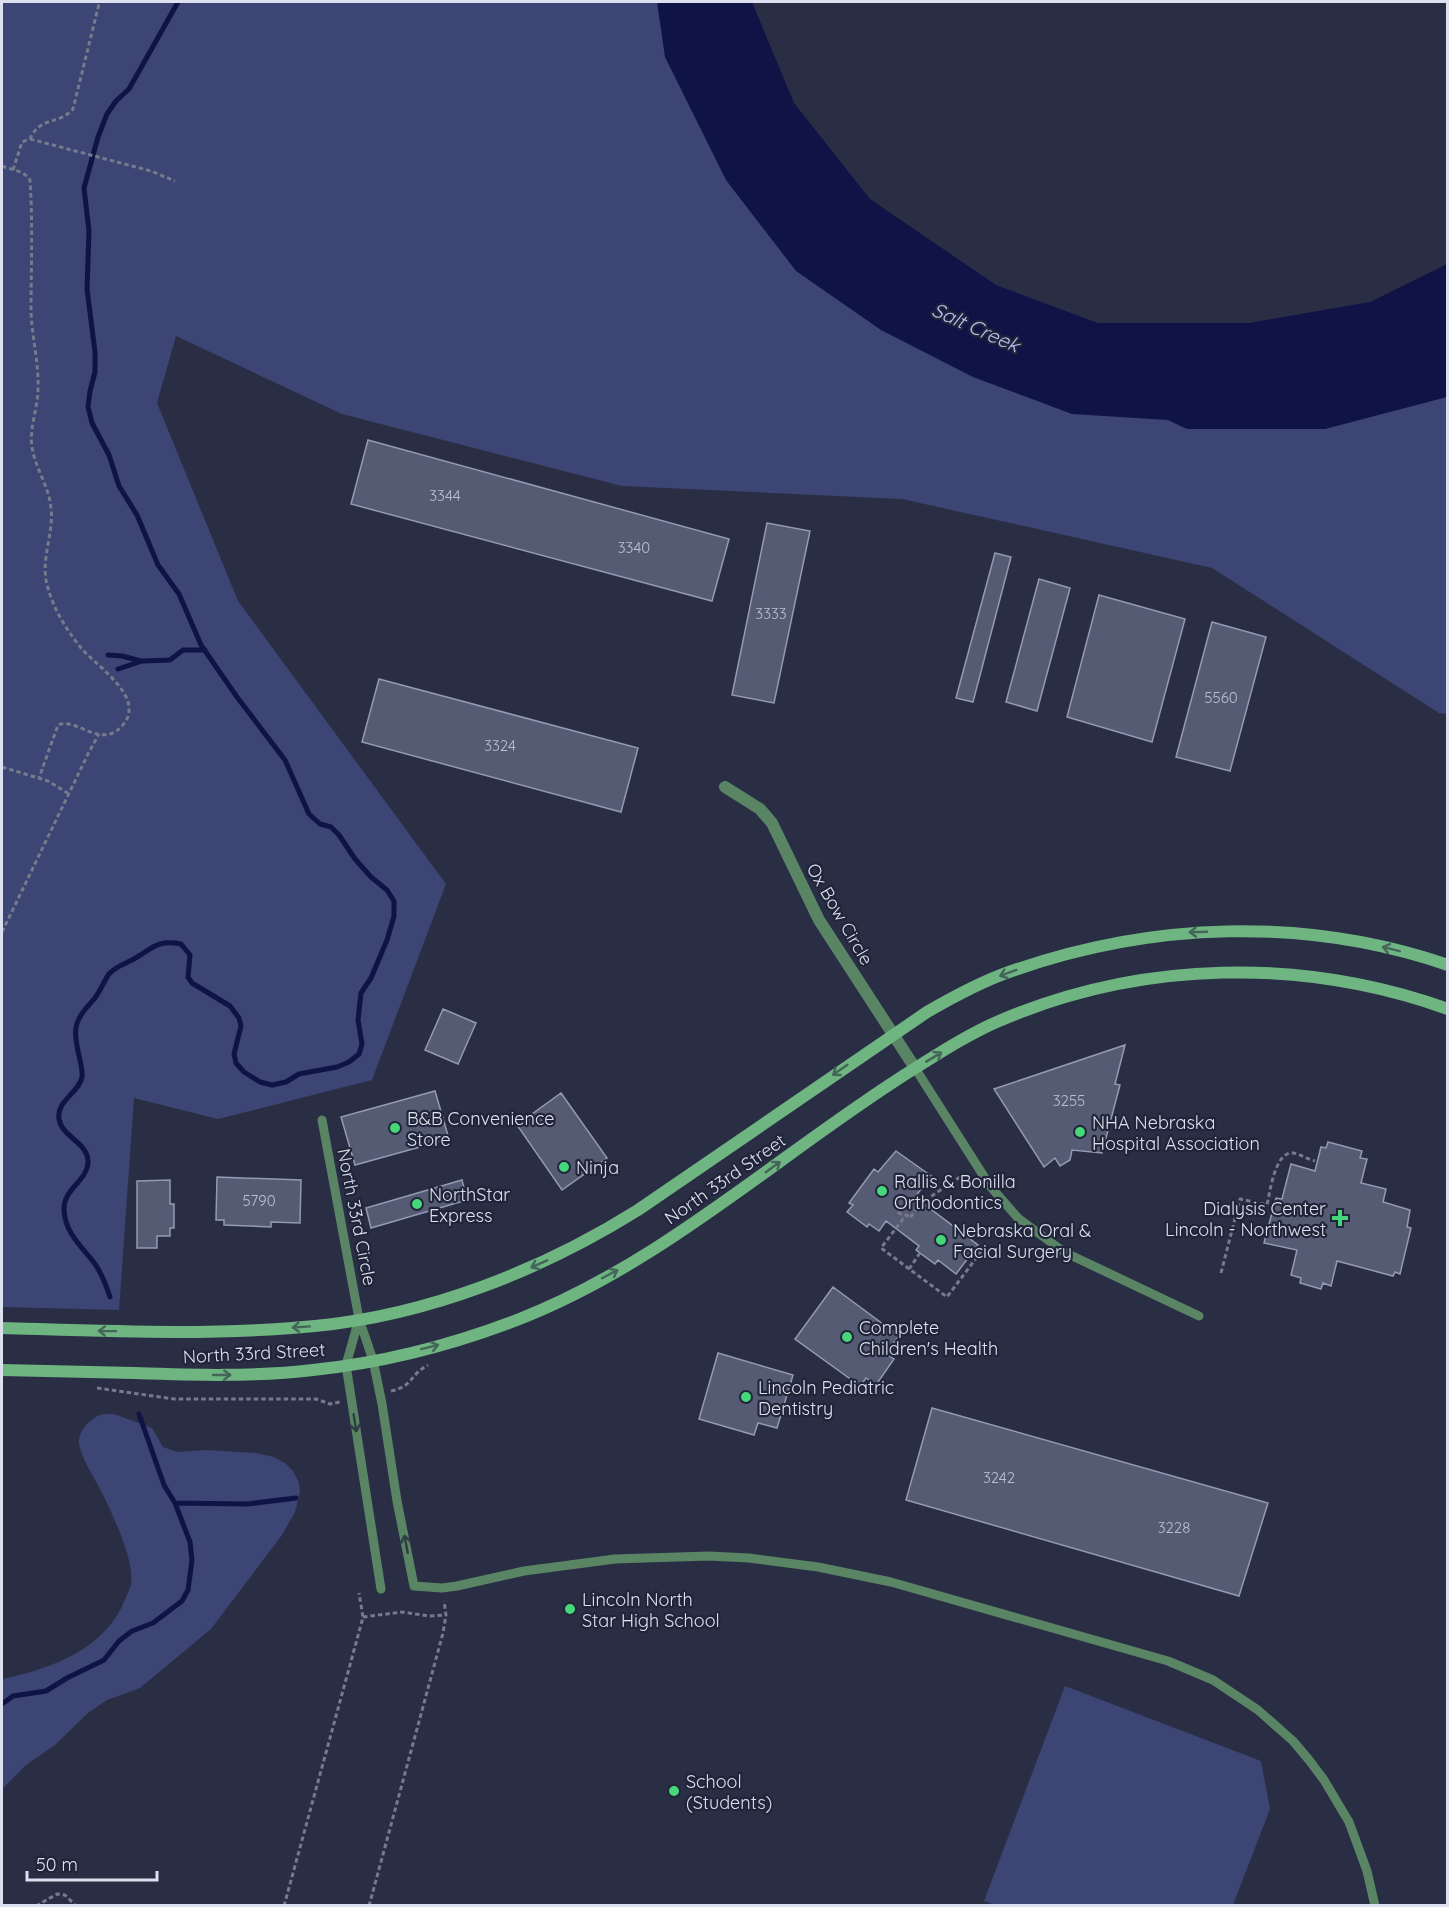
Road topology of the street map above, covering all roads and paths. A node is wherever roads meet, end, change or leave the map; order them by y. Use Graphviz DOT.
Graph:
graph roads {
  1 [pos="99,4"];
  2 [pos="30,139"];
  3 [pos="2,166"];
  4 [pos="13,170"];
  5 [pos="175,181"];
  6 [pos="99,734"];
  7 [pos="2,767"];
  8 [pos="39,778"];
  9 [pos="725,787"];
  10 [pos="69,794"];
  11 [pos="2,932"];
  12 [pos="1448,965"];
  13 [pos="1448,1009"];
  14 [pos="893,1033"];
  15 [pos="915,1068"];
  16 [pos="322,1120"];
  17 [pos="1315,1161"];
  18 [pos="960,1177"];
  19 [pos="1269,1196"];
  20 [pos="1275,1197"];
  21 [pos="898,1212"];
  22 [pos="904,1217"];
  23 [pos="983,1249"];
  24 [pos="920,1253"];
  25 [pos="909,1269"];
  26 [pos="1221,1273"];
  27 [pos="1199,1316"];
  28 [pos="359,1320"];
  29 [pos="2,1328"];
  30 [pos="373,1360"];
  31 [pos="346,1365"];
  32 [pos="2,1370"];
  33 [pos="442,1588"];
  34 [pos="381,1589"];
  35 [pos="359,1593"];
  36 [pos="446,1615"];
  37 [pos="363,1617"];
  38 [pos="36,1905"];
  39 [pos="76,1905"];
  40 [pos="284,1905"];
  41 [pos="369,1905"];
  42 [pos="1375,1905"];
  1 -- 2 [label="path"];
  2 -- 4 [label="path"];
  2 -- 5 [label="path"];
  3 -- 4 [label="path"];
  4 -- 6 [label="path"];
  6 -- 8 [label="path"];
  6 -- 10 [label="path"];
  7 -- 8 [label="path"];
  8 -- 10 [label="path"];
  9 -- 14 [label="street, Ox Bow Circle"];
  10 -- 11 [label="path"];
  12 -- 14 [label="main road, North 33rd Street, one-way"];
  15 -- 13 [label="main road, North 33rd Street, one-way"];
  14 -- 15 [label="street, Ox Bow Circle"];
  14 -- 28 [label="main road, North 33rd Street, one-way"];
  15 -- 27 [label="lane"];
  30 -- 15 [label="main road, North 33rd Street, one-way"];
  16 -- 28 [label="lane, North 33rd Circle"];
  17 -- 19 [label="path"];
  18 -- 22 [label="path"];
  19 -- 20 [label="path"];
  19 -- 26 [label="path"];
  21 -- 22 [label="path"];
  22 -- 25 [label="path"];
  23 -- 25 [label="path"];
  24 -- 25 [label="path"];
  28 -- 29 [label="main road, North 33rd Street, one-way"];
  28 -- 30 [label="lane, North 33rd Circle"];
  28 -- 31 [label="lane, North 33rd Circle"];
  30 -- 31 [label="main road, North 33rd Street"];
  33 -- 30 [label="lane, North 33rd Circle, one-way"];
  32 -- 31 [label="main road, North 33rd Street, one-way"];
  31 -- 34 [label="lane, one-way"];
  33 -- 36 [label="path"];
  33 -- 42 [label="lane"];
  35 -- 37 [label="path"];
  36 -- 37 [label="path"];
  36 -- 41 [label="path"];
  37 -- 40 [label="path"];
  38 -- 39 [label="path"];
}
